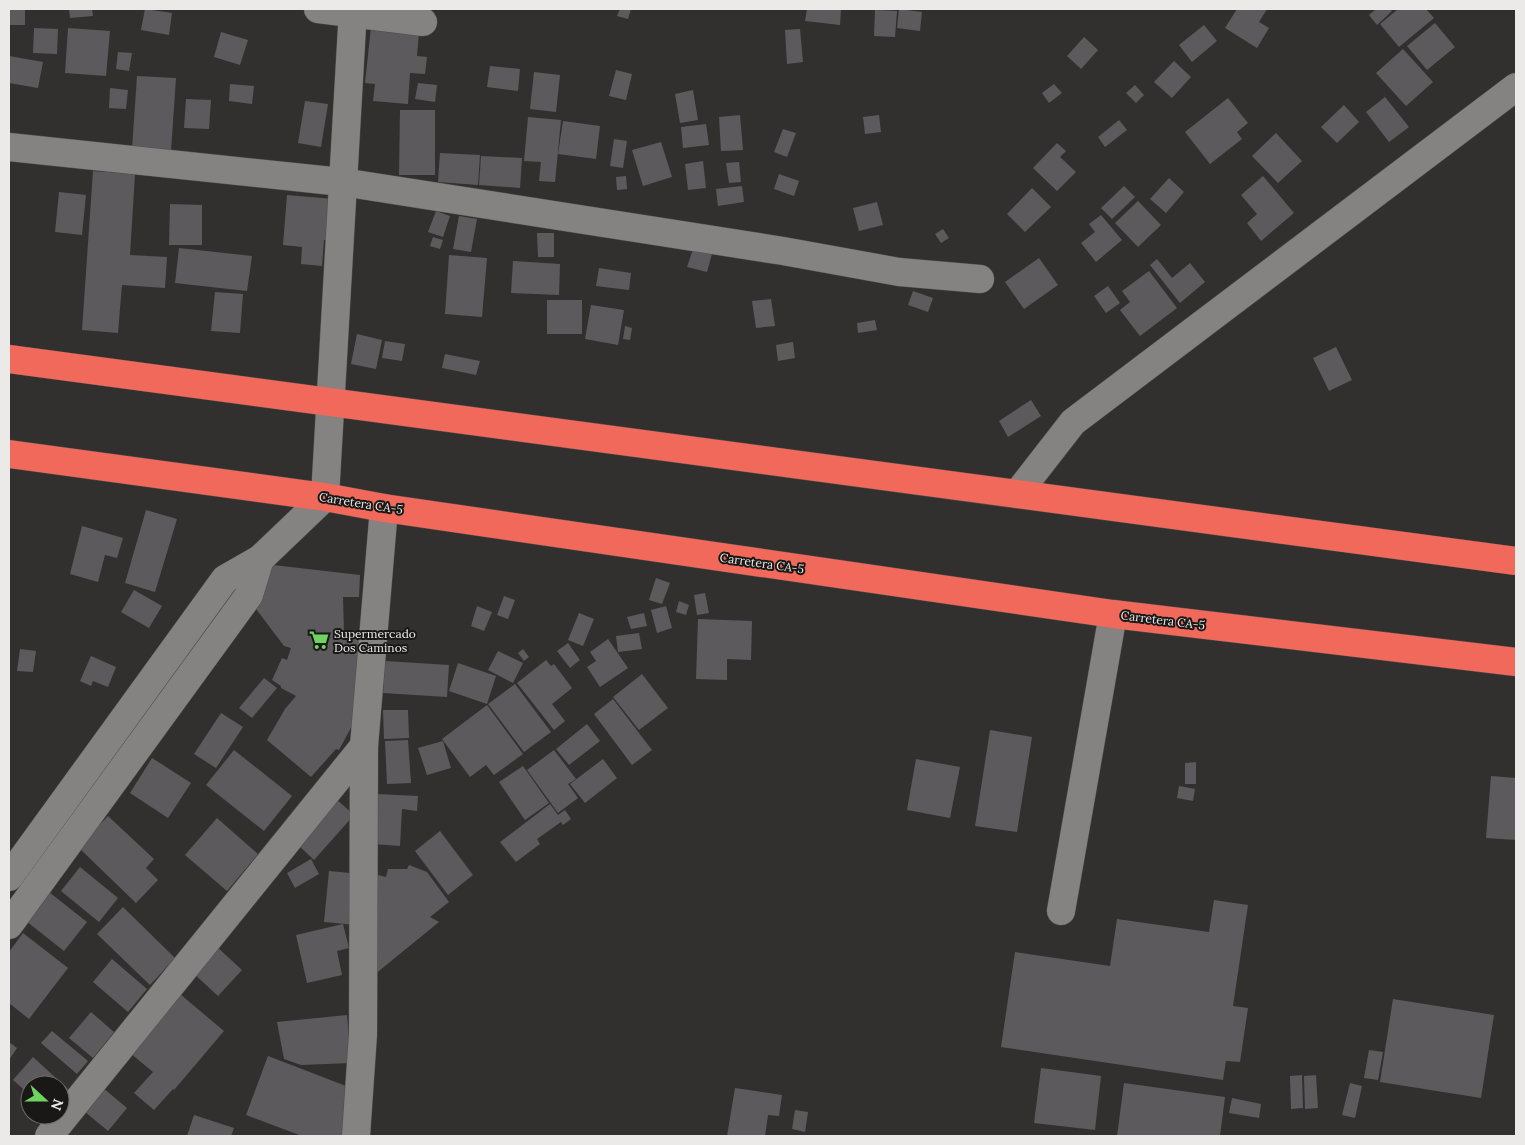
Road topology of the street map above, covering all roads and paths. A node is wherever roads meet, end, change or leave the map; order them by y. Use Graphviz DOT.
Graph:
graph roads {
  1 [pos="318,9"];
  2 [pos="352,11"];
  3 [pos="423,22"];
  4 [pos="1516,87"];
  5 [pos="9,147"];
  6 [pos="342,182"];
  7 [pos="980,279"];
  8 [pos="9,359"];
  9 [pos="330,402"];
  10 [pos="9,454"];
  11 [pos="1017,494"];
  12 [pos="325,497"];
  13 [pos="384,508"];
  14 [pos="260,559"];
  15 [pos="1516,561"];
  16 [pos="1113,614"];
  17 [pos="1516,662"];
  18 [pos="364,746"];
  19 [pos="9,877"];
  20 [pos="1061,911"];
  21 [pos="9,925"];
  22 [pos="49,1136"];
  23 [pos="356,1136"];
  1 -- 2 [label="street"];
  2 -- 3 [label="street"];
  2 -- 6 [label="street"];
  4 -- 11 [label="street"];
  5 -- 6 [label="street"];
  6 -- 7 [label="street"];
  6 -- 9 [label="street"];
  8 -- 9 [label="highway"];
  9 -- 11 [label="highway"];
  9 -- 12 [label="street"];
  10 -- 12 [label="highway, Carretera CA-5"];
  11 -- 15 [label="highway"];
  12 -- 13 [label="highway, Carretera CA-5"];
  12 -- 14 [label="street"];
  13 -- 16 [label="highway, Carretera CA-5"];
  13 -- 18 [label="street"];
  14 -- 19 [label="street"];
  14 -- 21 [label="street"];
  16 -- 17 [label="highway, Carretera CA-5"];
  16 -- 20 [label="street"];
  18 -- 22 [label="street"];
  18 -- 23 [label="street"];
}
